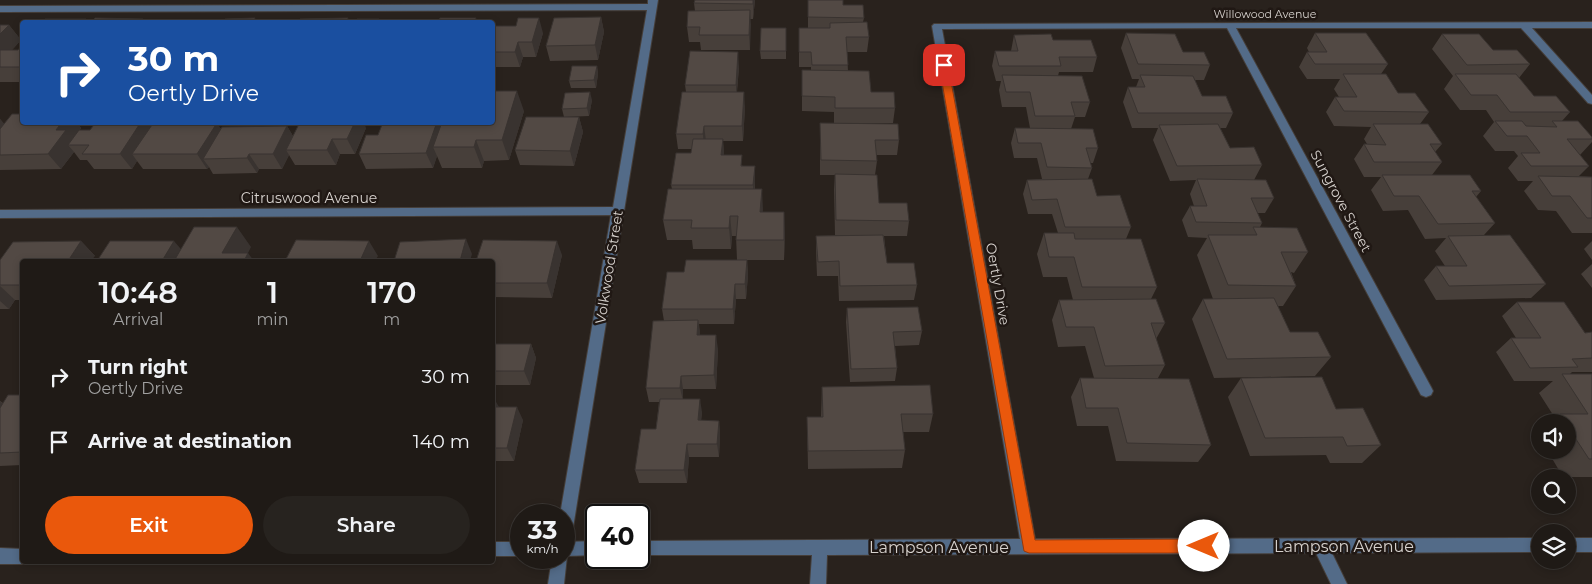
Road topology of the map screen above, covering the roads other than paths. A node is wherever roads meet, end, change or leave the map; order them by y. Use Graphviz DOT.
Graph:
graph roads {
  1 [pos="652,4"];
  2 [pos="0,9"];
  3 [pos="1524,25"];
  4 [pos="1592,25"];
  5 [pos="937,26"];
  6 [pos="1230,26"];
  7 [pos="1592,100"];
  8 [pos="618,211"];
  9 [pos="0,214"];
  10 [pos="1426,390"];
  11 [pos="569,504"];
  12 [pos="1531,545"];
  13 [pos="1576,545"];
  14 [pos="1592,545"];
  15 [pos="1029,546"];
  16 [pos="1321,546"];
  17 [pos="820,547"];
  18 [pos="650,548"];
  19 [pos="510,549"];
  20 [pos="495,550"];
  21 [pos="0,556"];
  22 [pos="20,556"];
  23 [pos="558,569"];
  24 [pos="556,584"];
  25 [pos="818,584"];
  26 [pos="1339,584"];
  1 -- 2 [label="street"];
  1 -- 8 [label="street, Volkwood Street"];
  3 -- 4 [label="street, Willowood Avenue"];
  3 -- 6 [label="street, Willowood Avenue"];
  3 -- 7 [label="street"];
  5 -- 6 [label="street, Willowood Avenue"];
  5 -- 15 [label="street, Oertly Drive"];
  6 -- 10 [label="street, Sungrove Street"];
  8 -- 9 [label="street, Citruswood Avenue"];
  8 -- 11 [label="street, Volkwood Street"];
  12 -- 16 [label="street, Lampson Avenue"];
  13 -- 14 [label="street"];
  15 -- 16 [label="street, Lampson Avenue"];
  15 -- 17 [label="street, Lampson Avenue"];
  16 -- 26 [label="street"];
  17 -- 18 [label="street, Lampson Avenue"];
  17 -- 25 [label="street"];
  19 -- 20 [label="street"];
  21 -- 22 [label="street"];
  23 -- 24 [label="street"];
}
